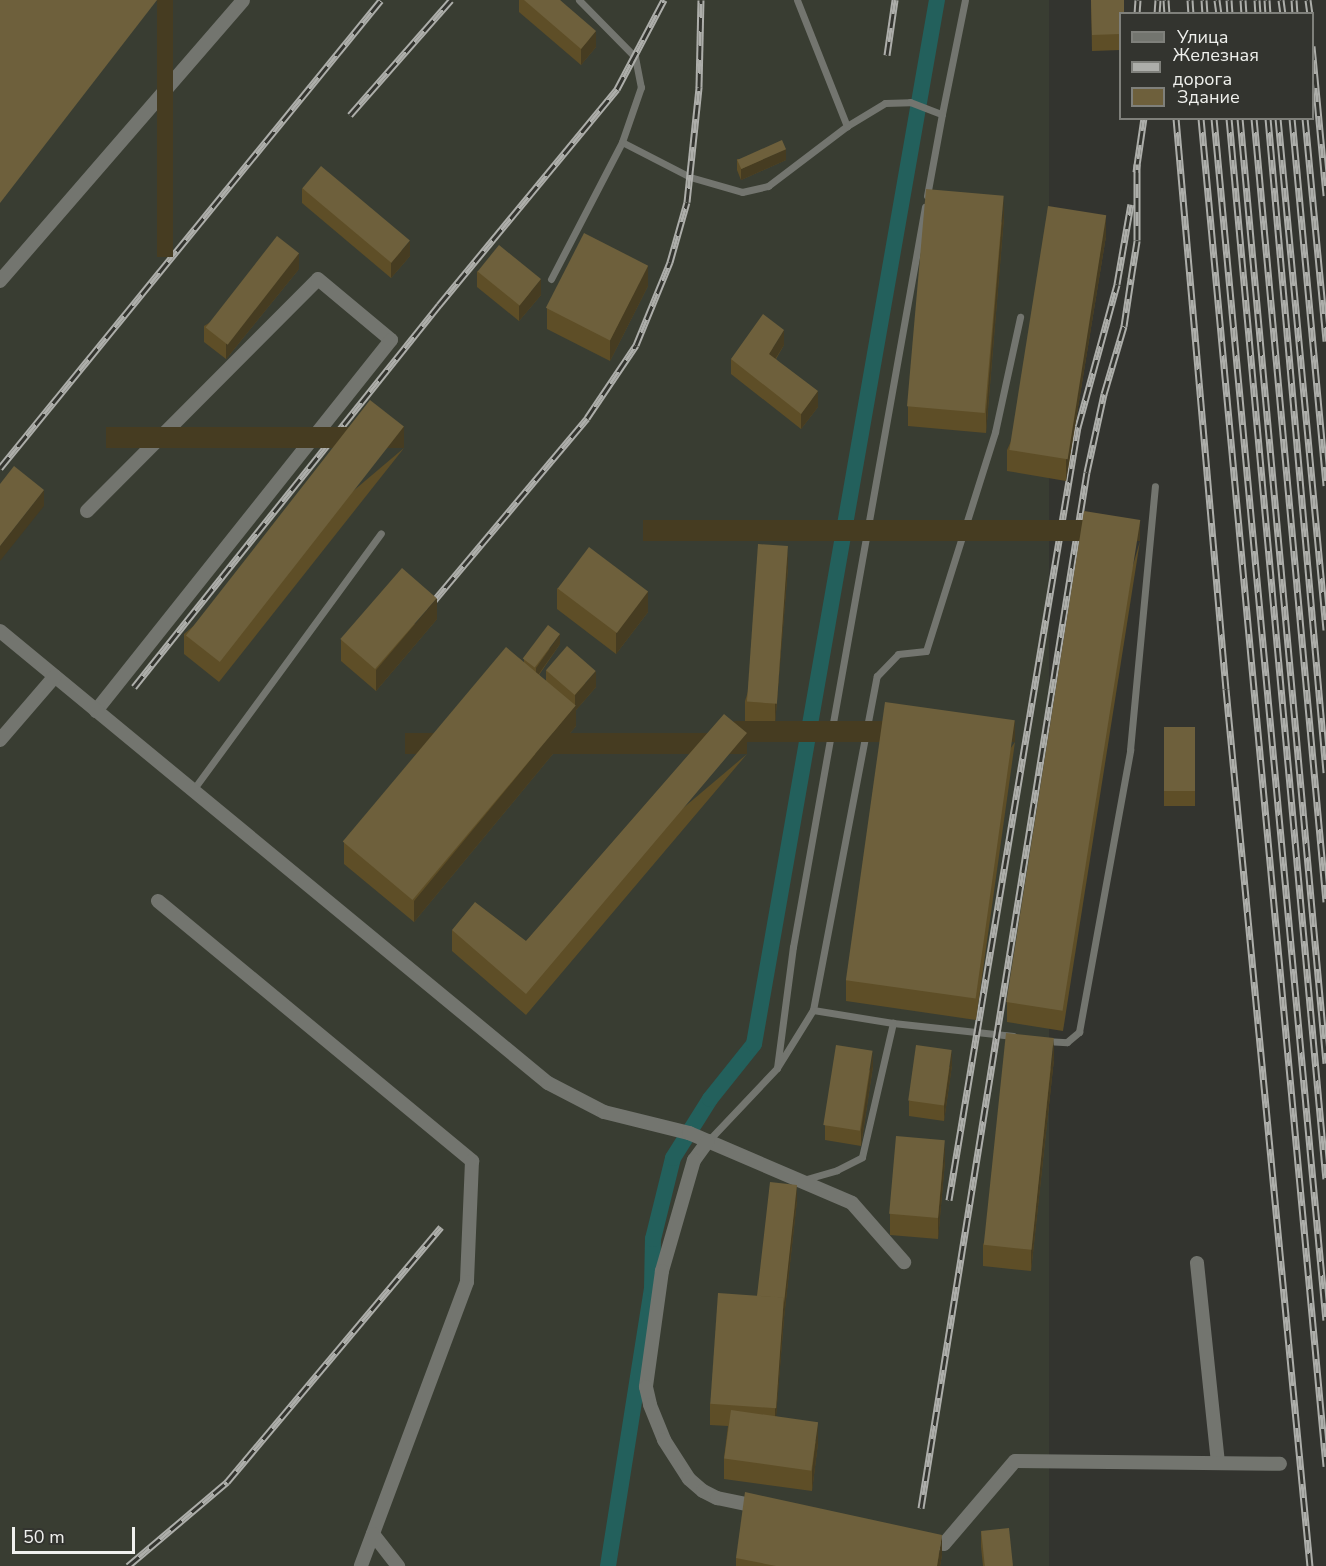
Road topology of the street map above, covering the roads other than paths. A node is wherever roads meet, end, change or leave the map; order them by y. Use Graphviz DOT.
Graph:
graph roads {
  1 [pos="243,0"];
  2 [pos="579,0"];
  3 [pos="797,0"];
  4 [pos="965,0"];
  5 [pos="942,114"];
  6 [pos="847,126"];
  7 [pos="622,142"];
  8 [pos="551,279"];
  9 [pos="0,281"];
  10 [pos="1020,318"];
  11 [pos="1155,486"];
  12 [pos="87,511"];
  13 [pos="381,533"];
  14 [pos="0,631"];
  15 [pos="55,676"];
  16 [pos="96,711"];
  17 [pos="0,740"];
  18 [pos="193,790"];
  19 [pos="158,901"];
  20 [pos="813,1010"];
  21 [pos="894,1023"];
  22 [pos="1019,1037"];
  23 [pos="1040,1040"];
  24 [pos="777,1068"];
  25 [pos="708,1141"];
  26 [pos="800,1181"];
  27 [pos="904,1262"];
  28 [pos="1197,1263"];
  29 [pos="1218,1463"];
  30 [pos="1280,1464"];
  31 [pos="774,1510"];
  32 [pos="373,1534"];
  33 [pos="910,1537"];
  34 [pos="361,1566"];
  35 [pos="398,1566"];
  1 -- 9 [label="street"];
  2 -- 7 [label="lane"];
  3 -- 6 [label="lane"];
  4 -- 5 [label="lane"];
  5 -- 6 [label="lane"];
  5 -- 24 [label="lane"];
  6 -- 7 [label="lane"];
  7 -- 8 [label="lane"];
  10 -- 20 [label="lane"];
  11 -- 23 [label="lane"];
  12 -- 16 [label="street"];
  13 -- 18 [label="lane"];
  14 -- 15 [label="street"];
  15 -- 16 [label="street"];
  15 -- 17 [label="street"];
  16 -- 18 [label="street"];
  18 -- 25 [label="street"];
  19 -- 32 [label="street"];
  20 -- 21 [label="lane"];
  20 -- 24 [label="lane"];
  21 -- 22 [label="lane"];
  21 -- 26 [label="lane"];
  24 -- 25 [label="lane"];
  25 -- 26 [label="street"];
  25 -- 31 [label="street"];
  26 -- 27 [label="street"];
  28 -- 29 [label="street"];
  29 -- 30 [label="street"];
  29 -- 33 [label="street"];
  32 -- 34 [label="street"];
  32 -- 35 [label="street"];
}
